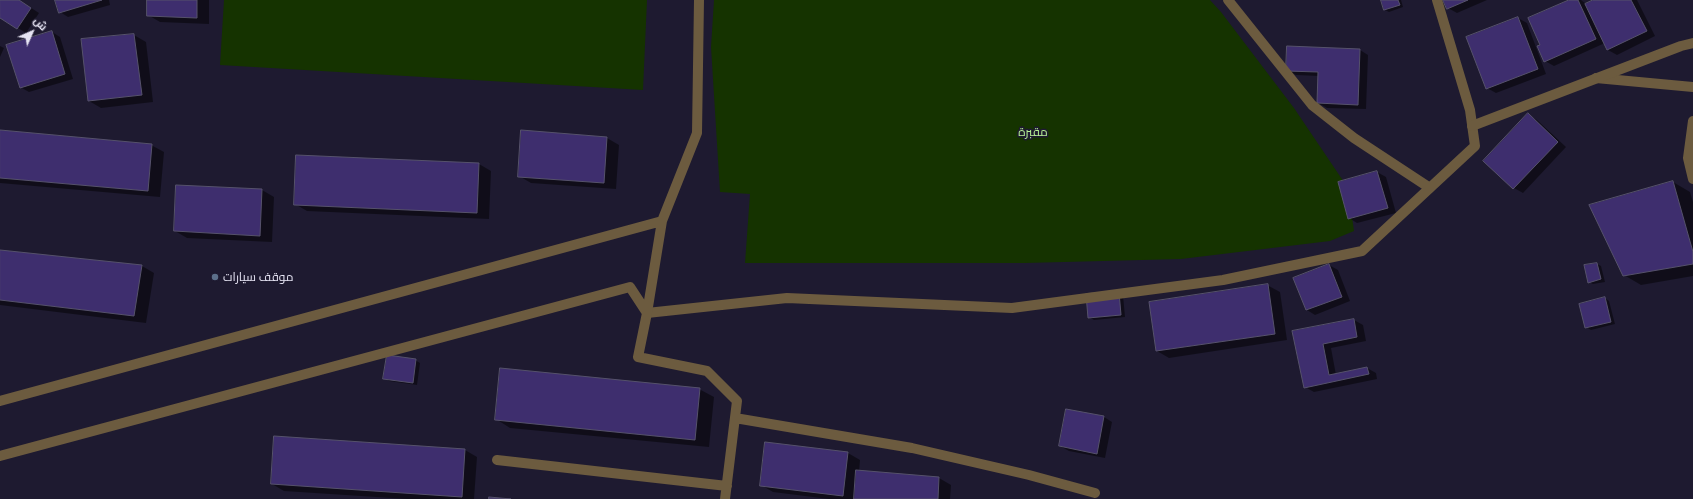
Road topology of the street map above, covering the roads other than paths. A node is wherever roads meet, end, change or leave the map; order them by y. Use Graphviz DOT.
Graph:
graph roads {
  1 [pos="699,0"];
  2 [pos="1228,0"];
  3 [pos="1437,0"];
  4 [pos="1693,44"];
  5 [pos="1596,78"];
  6 [pos="1693,87"];
  7 [pos="1693,121"];
  8 [pos="1472,126"];
  9 [pos="1693,179"];
  10 [pos="1430,188"];
  11 [pos="662,221"];
  12 [pos="647,313"];
  13 [pos="0,401"];
  14 [pos="735,418"];
  15 [pos="0,456"];
  16 [pos="498,460"];
  17 [pos="726,486"];
  18 [pos="1095,493"];
  19 [pos="725,499"];
  1 -- 11 [label="street"];
  2 -- 10 [label="street"];
  3 -- 8 [label="street"];
  4 -- 5 [label="street"];
  5 -- 6 [label="street"];
  5 -- 8 [label="street"];
  7 -- 9 [label="street"];
  8 -- 10 [label="street"];
  10 -- 12 [label="street"];
  11 -- 12 [label="street"];
  11 -- 13 [label="street"];
  12 -- 14 [label="street"];
  12 -- 15 [label="street"];
  14 -- 17 [label="street"];
  14 -- 18 [label="street"];
  16 -- 17 [label="street"];
  17 -- 19 [label="street"];
}
